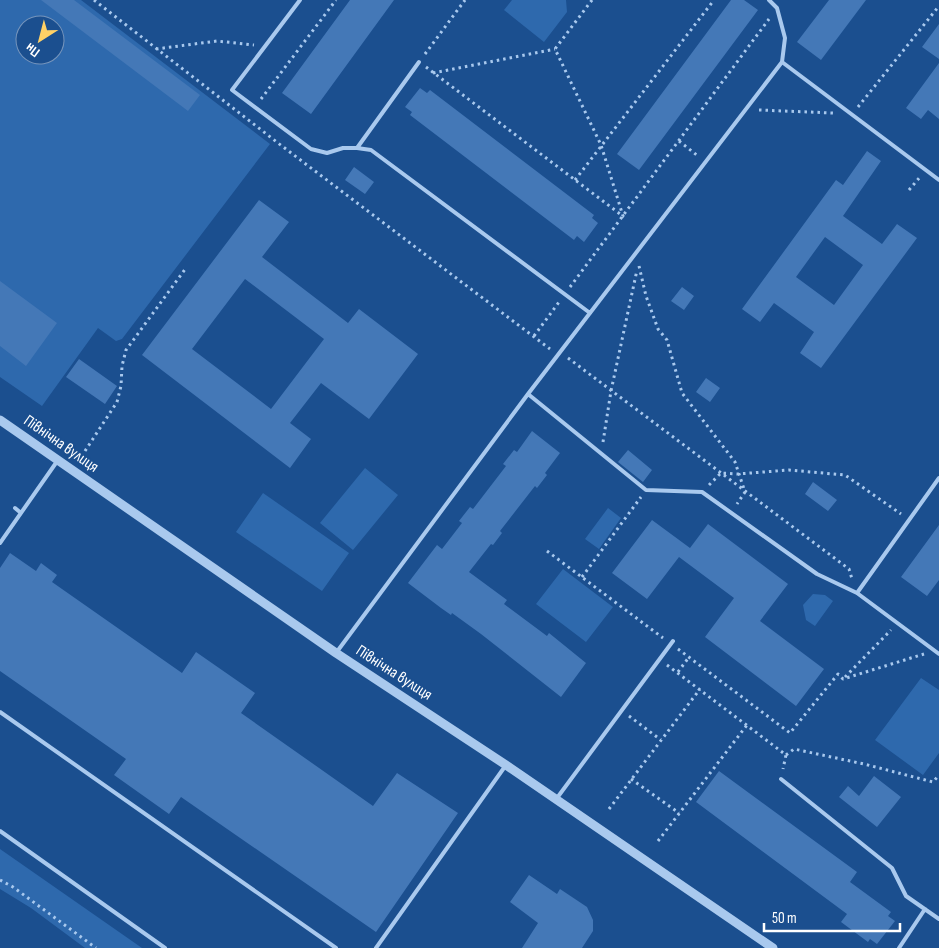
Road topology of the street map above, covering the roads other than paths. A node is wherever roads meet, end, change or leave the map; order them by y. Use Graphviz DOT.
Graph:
graph roads {
  1 [pos="300,0"];
  2 [pos="769,0"];
  3 [pos="419,62"];
  4 [pos="782,62"];
  5 [pos="357,148"];
  6 [pos="939,180"];
  7 [pos="590,313"];
  8 [pos="528,394"];
  9 [pos="0,420"];
  10 [pos="58,460"];
  11 [pos="939,478"];
  12 [pos="15,508"];
  13 [pos="21,513"];
  14 [pos="0,543"];
  15 [pos="857,594"];
  16 [pos="673,641"];
  17 [pos="336,653"];
  18 [pos="939,654"];
  19 [pos="0,712"];
  20 [pos="506,765"];
  21 [pos="781,779"];
  22 [pos="555,800"];
  23 [pos="0,831"];
  24 [pos="925,909"];
  25 [pos="939,919"];
  26 [pos="165,948"];
  27 [pos="336,948"];
  28 [pos="376,948"];
  29 [pos="773,948"];
  30 [pos="899,948"];
  1 -- 5 [label="lane"];
  2 -- 4 [label="lane"];
  3 -- 5 [label="lane"];
  4 -- 6 [label="lane"];
  4 -- 7 [label="lane"];
  5 -- 7 [label="lane"];
  7 -- 8 [label="lane"];
  8 -- 15 [label="lane"];
  8 -- 17 [label="lane"];
  9 -- 10 [label="street, Північна вулиця"];
  10 -- 13 [label="lane"];
  10 -- 17 [label="street, Північна вулиця"];
  11 -- 15 [label="lane"];
  12 -- 13 [label="lane"];
  13 -- 14 [label="lane"];
  15 -- 18 [label="lane"];
  16 -- 22 [label="lane"];
  17 -- 20 [label="street, Північна вулиця"];
  19 -- 27 [label="lane"];
  20 -- 22 [label="street, Північна вулиця"];
  20 -- 28 [label="lane"];
  21 -- 24 [label="lane"];
  22 -- 29 [label="street, Північна вулиця"];
  23 -- 26 [label="lane"];
  24 -- 25 [label="lane"];
  24 -- 30 [label="lane"];
}
